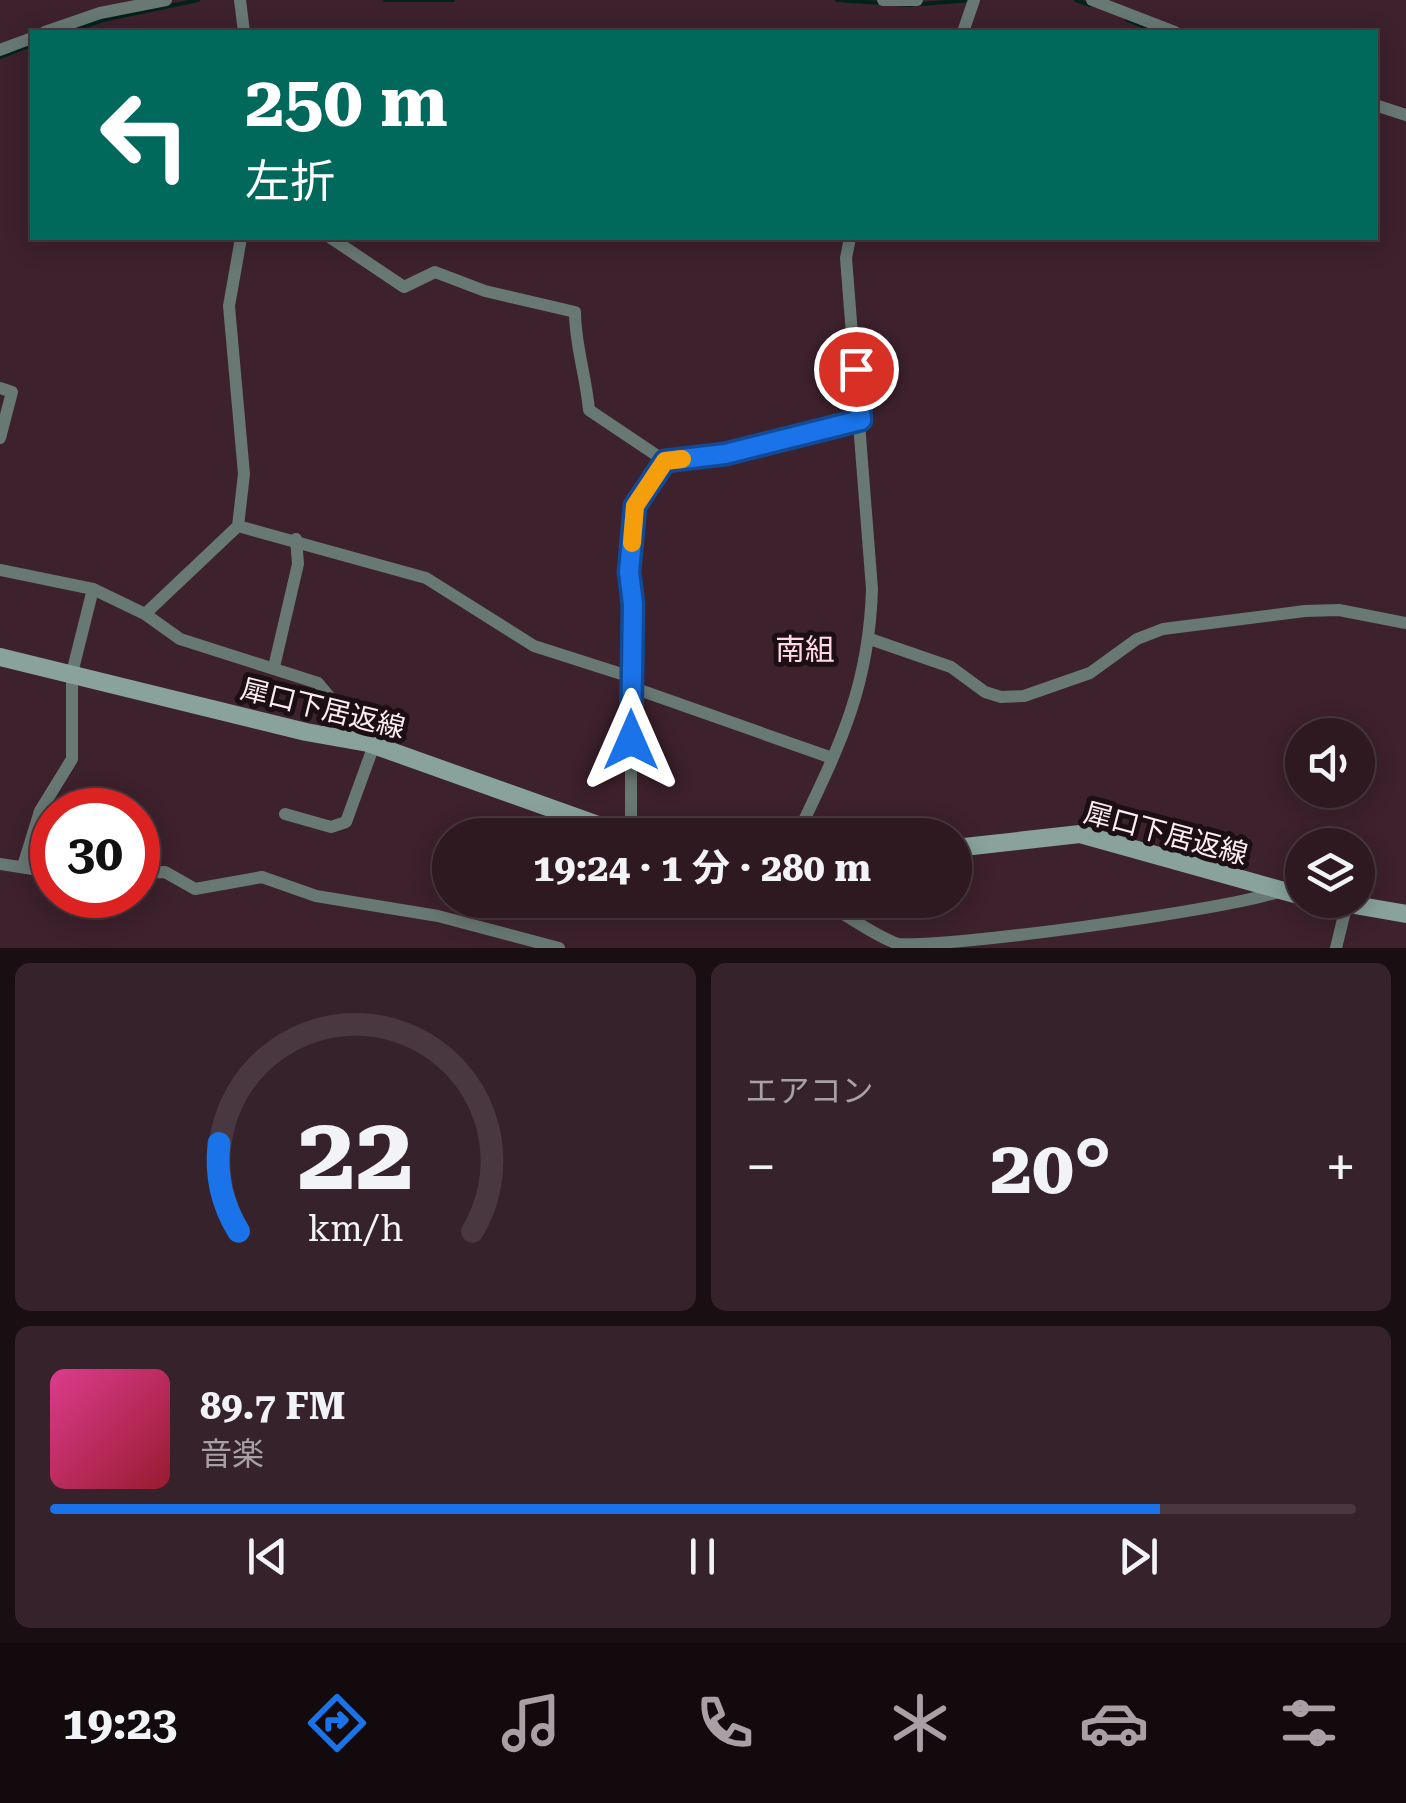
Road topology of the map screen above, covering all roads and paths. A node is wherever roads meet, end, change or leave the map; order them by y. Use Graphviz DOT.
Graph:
graph roads {
  1 [pos="166,0"];
  2 [pos="240,0"];
  3 [pos="883,0"];
  4 [pos="916,0"];
  5 [pos="1092,0"];
  6 [pos="974,2"];
  7 [pos="50,30"];
  8 [pos="244,30"];
  9 [pos="964,30"];
  10 [pos="1170,30"];
  11 [pos="30,39"];
  12 [pos="0,50"];
  13 [pos="1378,106"];
  14 [pos="1406,115"];
  15 [pos="241,240"];
  16 [pos="334,240"];
  17 [pos="850,240"];
  18 [pos="0,388"];
  19 [pos="861,420"];
  20 [pos="0,438"];
  21 [pos="665,461"];
  22 [pos="238,526"];
  23 [pos="296,540"];
  24 [pos="0,570"];
  25 [pos="93,589"];
  26 [pos="145,614"];
  27 [pos="1406,623"];
  28 [pos="870,638"];
  29 [pos="0,657"];
  30 [pos="274,667"];
  31 [pos="72,673"];
  32 [pos="631,682"];
  33 [pos="371,744"];
  34 [pos="832,758"];
  35 [pos="285,814"];
  36 [pos="580,818"];
  37 [pos="628,818"];
  38 [pos="804,818"];
  39 [pos="972,846"];
  40 [pos="0,864"];
  41 [pos="24,866"];
  42 [pos="30,867"];
  43 [pos="160,872"];
  44 [pos="1278,892"];
  45 [pos="1285,893"];
  46 [pos="1375,909"];
  47 [pos="1406,914"];
  48 [pos="848,918"];
  49 [pos="1344,918"];
  50 [pos="897,946"];
  51 [pos="559,948"];
  52 [pos="1336,948"];
  1 -- 7 [label="street"];
  2 -- 8 [label="street"];
  3 -- 4 [label="street"];
  5 -- 10 [label="street"];
  6 -- 9 [label="street"];
  11 -- 12 [label="street"];
  13 -- 14 [label="street"];
  15 -- 22 [label="street"];
  16 -- 21 [label="street"];
  17 -- 19 [label="street"];
  18 -- 20 [label="street"];
  19 -- 21 [label="street"];
  19 -- 28 [label="street"];
  21 -- 32 [label="street"];
  22 -- 23 [label="street"];
  22 -- 26 [label="street"];
  23 -- 30 [label="street"];
  23 -- 32 [label="street"];
  24 -- 25 [label="street"];
  25 -- 26 [label="street"];
  25 -- 31 [label="street"];
  26 -- 30 [label="street"];
  27 -- 28 [label="street"];
  28 -- 34 [label="street"];
  29 -- 31 [label="main road, 犀口下居返線"];
  30 -- 33 [label="street"];
  31 -- 33 [label="main road, 犀口下居返線"];
  31 -- 41 [label="street"];
  32 -- 34 [label="street"];
  32 -- 37 [label="street"];
  33 -- 35 [label="street"];
  33 -- 36 [label="main road, 犀口下居返線"];
  34 -- 38 [label="street"];
  39 -- 44 [label="main road, 犀口下居返線"];
  40 -- 41 [label="street"];
  41 -- 42 [label="street"];
  43 -- 51 [label="street"];
  44 -- 45 [label="main road, 犀口下居返線"];
  44 -- 50 [label="street"];
  46 -- 47 [label="main road"];
  48 -- 50 [label="street"];
  49 -- 52 [label="street"];
}
